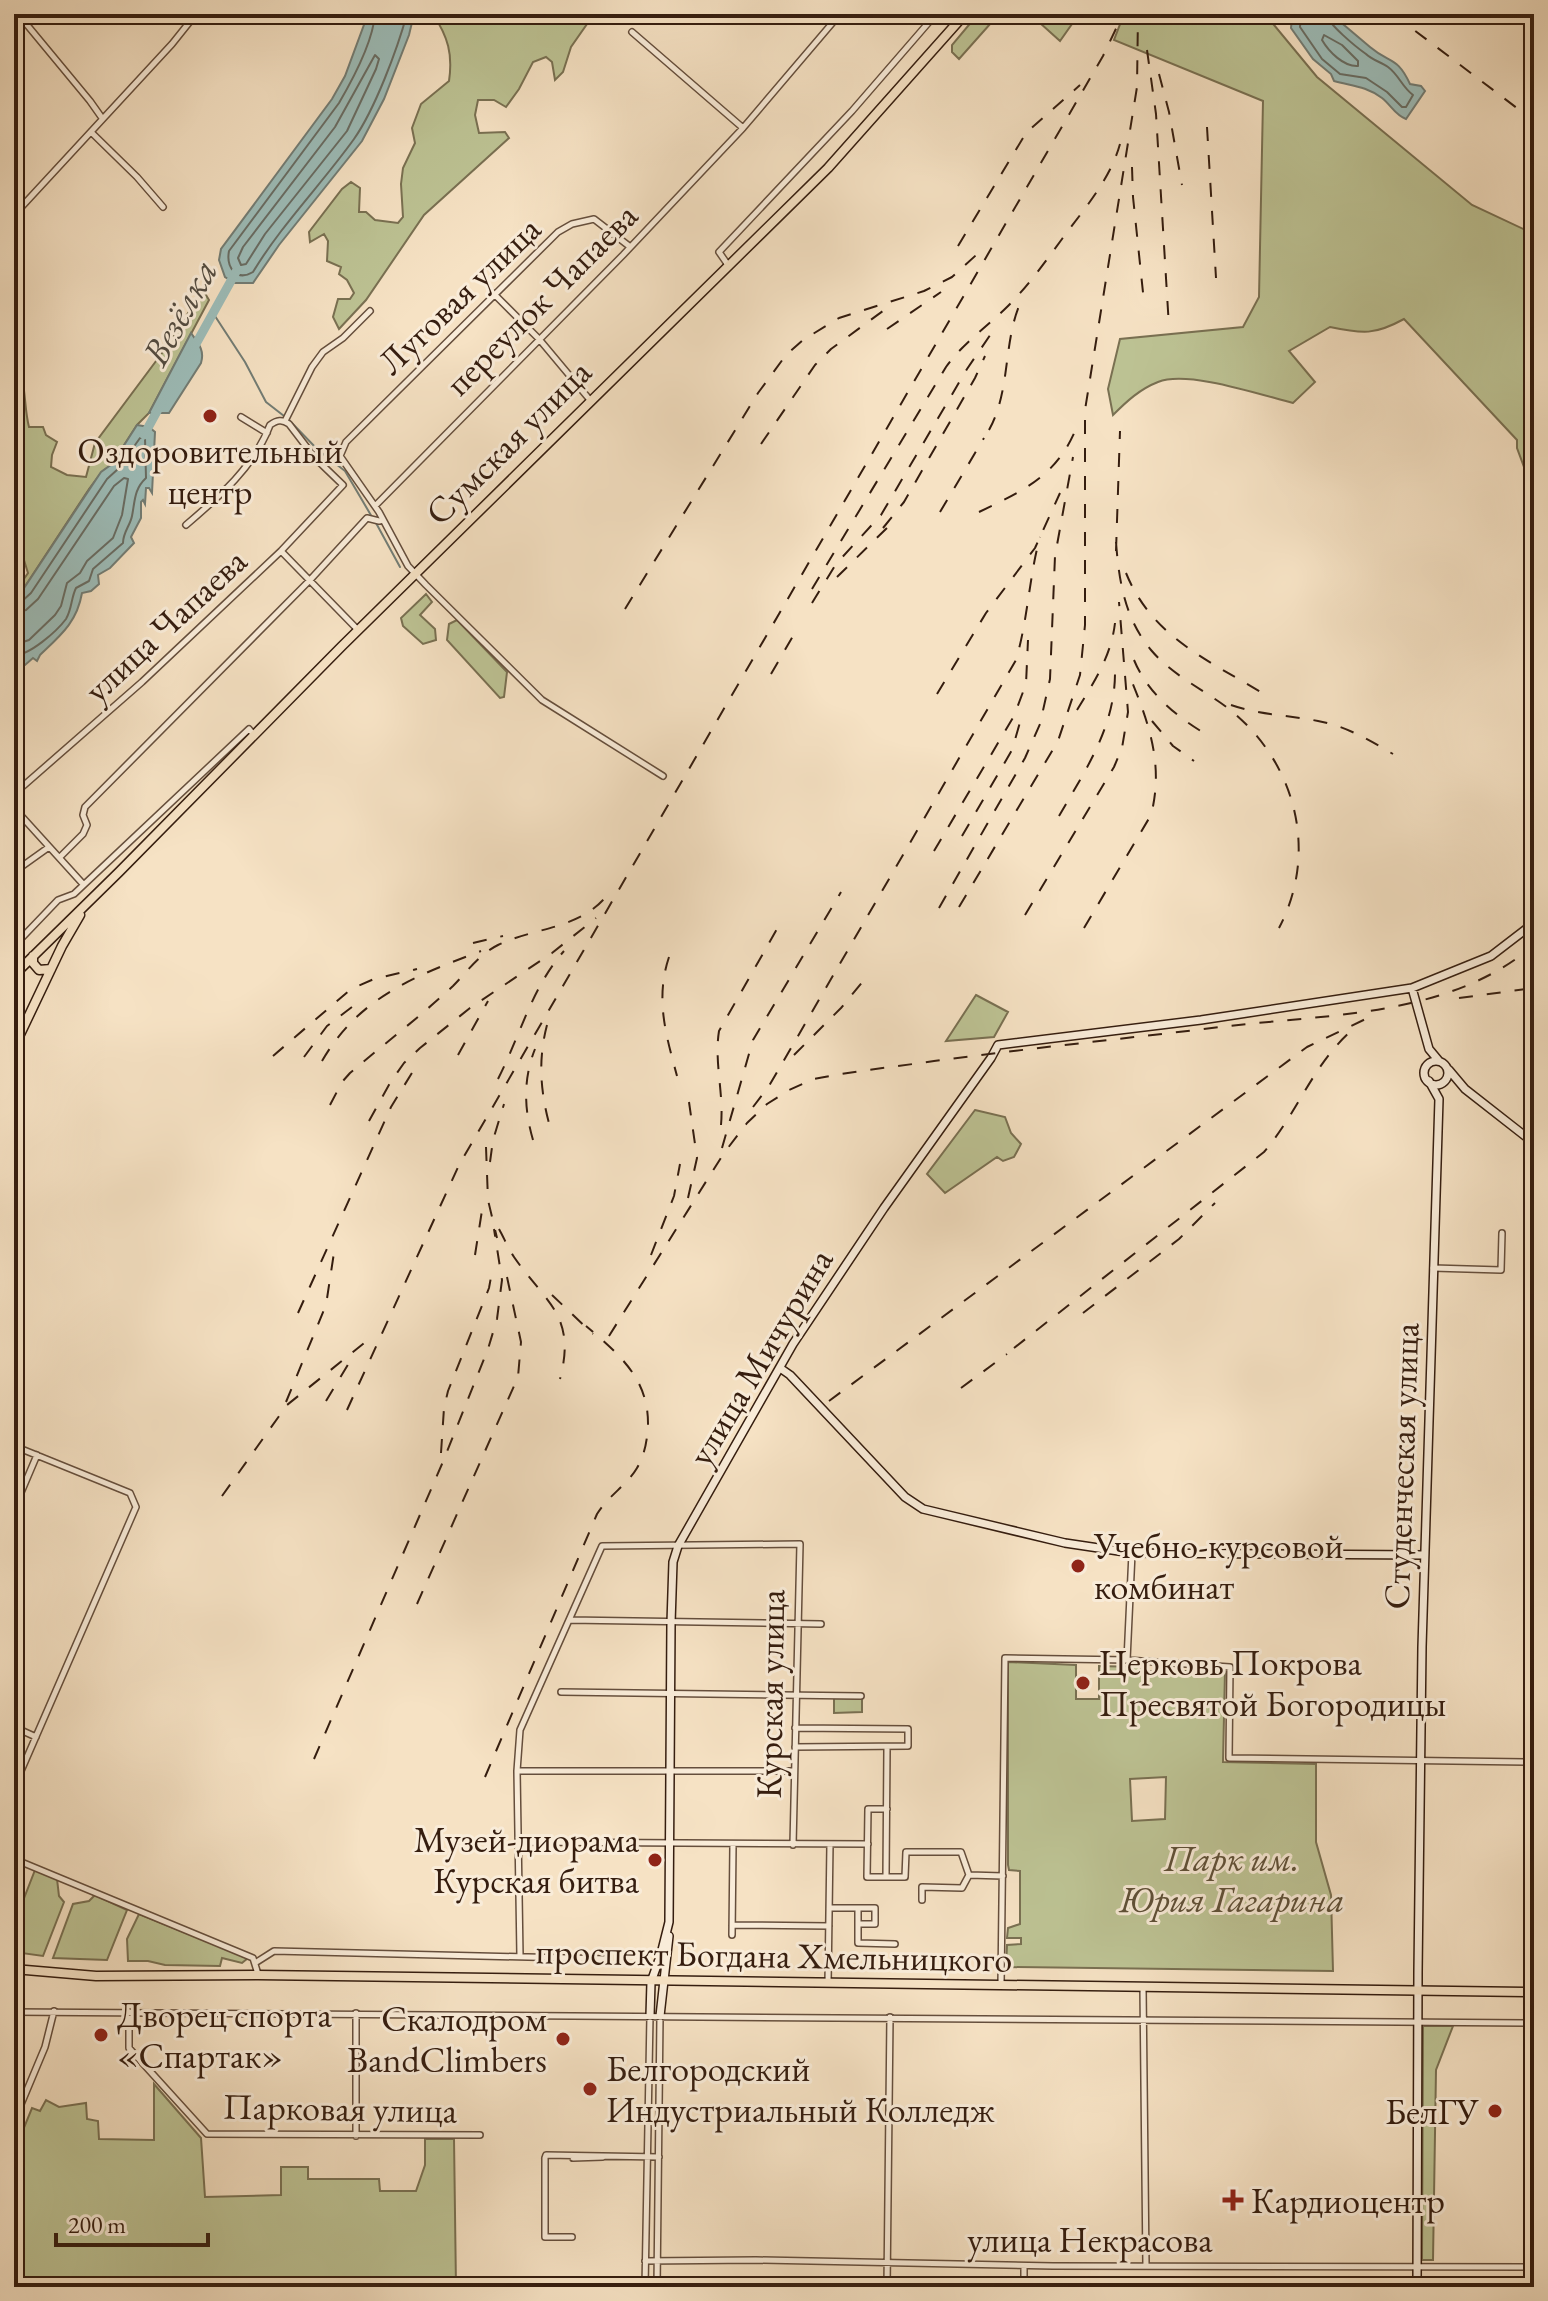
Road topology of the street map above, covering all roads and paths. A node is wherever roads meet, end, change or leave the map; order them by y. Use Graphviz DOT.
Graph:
graph roads {
  1 [pos="18,14"];
  2 [pos="196,14"];
  3 [pos="840,14"];
  4 [pos="936,14"];
  5 [pos="965,14"];
  6 [pos="632,32"];
  7 [pos="102,118"];
  8 [pos="743,128"];
  9 [pos="91,132"];
  10 [pos="163,207"];
  11 [pos="14,215"];
  12 [pos="629,246"];
  13 [pos="728,265"];
  14 [pos="494,294"];
  15 [pos="370,311"];
  16 [pos="539,339"];
  17 [pos="590,400"];
  18 [pos="241,417"];
  19 [pos="285,421"];
  20 [pos="267,433"];
  21 [pos="357,483"];
  22 [pos="343,485"];
  23 [pos="375,506"];
  24 [pos="383,520"];
  25 [pos="186,525"];
  26 [pos="281,551"];
  27 [pos="415,574"];
  28 [pos="310,580"];
  29 [pos="358,630"];
  30 [pos="254,735"];
  31 [pos="663,776"];
  32 [pos="14,797"];
  33 [pos="14,808"];
  34 [pos="152,819"];
  35 [pos="161,828"];
  36 [pos="49,847"];
  37 [pos="60,857"];
  38 [pos="14,872"];
  39 [pos="83,884"];
  40 [pos="86,905"];
  41 [pos="1534,923"];
  42 [pos="14,946"];
  43 [pos="41,947"];
  44 [pos="33,956"];
  45 [pos="51,968"];
  46 [pos="14,975"];
  47 [pos="1412,988"];
  48 [pos="14,1047"];
  49 [pos="1429,1049"];
  50 [pos="1439,1061"];
  51 [pos="1427,1063"];
  52 [pos="1449,1070"];
  53 [pos="1429,1081"];
  54 [pos="1445,1083"];
  55 [pos="1460,1084"];
  56 [pos="1439,1099"];
  57 [pos="1534,1143"];
  58 [pos="1502,1233"];
  59 [pos="1433,1268"];
  60 [pos="780,1368"];
  61 [pos="14,1446"];
  62 [pos="37,1455"];
  63 [pos="14,1509"];
  64 [pos="1425,1543"];
  65 [pos="678,1546"];
  66 [pos="1132,1553"];
  67 [pos="1410,1555"];
  68 [pos="1424,1555"];
  69 [pos="569,1620"];
  70 [pos="671,1623"];
  71 [pos="798,1624"];
  72 [pos="821,1624"];
  73 [pos="1127,1660"];
  74 [pos="561,1692"];
  75 [pos="670,1694"];
  76 [pos="796,1694"];
  77 [pos="861,1696"];
  78 [pos="14,1727"];
  79 [pos="795,1728"];
  80 [pos="36,1737"];
  81 [pos="795,1747"];
  82 [pos="887,1748"];
  83 [pos="1422,1761"];
  84 [pos="1534,1762"];
  85 [pos="669,1770"];
  86 [pos="517,1771"];
  87 [pos="794,1771"];
  88 [pos="14,1787"];
  89 [pos="887,1809"];
  90 [pos="518,1842"];
  91 [pos="830,1844"];
  92 [pos="868,1844"];
  93 [pos="668,1845"];
  94 [pos="733,1845"];
  95 [pos="793,1845"];
  96 [pos="14,1859"];
  97 [pos="969,1875"];
  98 [pos="1003,1876"];
  99 [pos="886,1877"];
  100 [pos="922,1900"];
  101 [pos="829,1908"];
  102 [pos="858,1908"];
  103 [pos="669,1922"];
  104 [pos="858,1924"];
  105 [pos="732,1925"];
  106 [pos="829,1926"];
  107 [pos="732,1935"];
  108 [pos="895,1944"];
  109 [pos="520,1956"];
  110 [pos="608,1959"];
  111 [pos="255,1963"];
  112 [pos="14,1969"];
  113 [pos="258,1975"];
  114 [pos="651,1982"];
  115 [pos="665,1982"];
  116 [pos="828,1984"];
  117 [pos="1001,1986"];
  118 [pos="1143,1988"];
  119 [pos="1418,1991"];
  120 [pos="1534,1992"];
  121 [pos="54,2011"];
  122 [pos="14,2012"];
  123 [pos="129,2012"];
  124 [pos="356,2013"];
  125 [pos="650,2016"];
  126 [pos="660,2016"];
  127 [pos="890,2017"];
  128 [pos="1144,2019"];
  129 [pos="1418,2022"];
  130 [pos="1534,2023"];
  131 [pos="14,2121"];
  132 [pos="480,2135"];
  133 [pos="356,2136"];
  134 [pos="647,2157"];
  135 [pos="659,2157"];
  136 [pos="572,2237"];
  137 [pos="645,2261"];
  138 [pos="658,2261"];
  139 [pos="887,2263"];
  140 [pos="1146,2265"];
  141 [pos="1024,2266"];
  142 [pos="1417,2267"];
  143 [pos="1534,2267"];
  144 [pos="645,2287"];
  145 [pos="657,2287"];
  146 [pos="887,2287"];
  147 [pos="1024,2287"];
  148 [pos="1417,2287"];
  1 -- 7 [label="street"];
  2 -- 7 [label="street"];
  3 -- 8 [label="street, переулок Чапаева"];
  4 -- 13 [label="street"];
  5 -- 13 [label="main road, Сумская улица"];
  6 -- 8 [label="street"];
  7 -- 9 [label="street"];
  8 -- 12 [label="street, переулок Чапаева"];
  9 -- 10 [label="street"];
  9 -- 11 [label="street"];
  12 -- 14 [label="street, Луговая улица"];
  12 -- 16 [label="street, переулок Чапаева"];
  13 -- 17 [label="main road, Сумская улица"];
  14 -- 16 [label="street"];
  14 -- 21 [label="street, Луговая улица"];
  15 -- 19 [label="street"];
  16 -- 17 [label="street"];
  16 -- 23 [label="street, переулок Чапаева"];
  17 -- 27 [label="main road, Сумская улица"];
  18 -- 20 [label="street"];
  19 -- 20 [label="street"];
  19 -- 22 [label="street"];
  20 -- 25 [label="street"];
  21 -- 22 [label="street"];
  21 -- 23 [label="street"];
  22 -- 26 [label="street, улица Чапаева"];
  23 -- 24 [label="street"];
  24 -- 27 [label="street"];
  24 -- 28 [label="street"];
  26 -- 28 [label="street"];
  26 -- 32 [label="street, улица Чапаева"];
  27 -- 29 [label="main road, Сумская улица"];
  27 -- 31 [label="street"];
  28 -- 29 [label="street"];
  28 -- 37 [label="street"];
  29 -- 30 [label="main road, Сумская улица"];
  30 -- 34 [label="street"];
  30 -- 35 [label="main road, Сумская улица"];
  32 -- 33 [label="street"];
  33 -- 36 [label="street"];
  34 -- 35 [label="street"];
  34 -- 39 [label="street"];
  35 -- 40 [label="main road, Сумская улица"];
  36 -- 37 [label="street"];
  36 -- 38 [label="street"];
  37 -- 39 [label="street"];
  39 -- 42 [label="street"];
  40 -- 43 [label="main road"];
  40 -- 45 [label="main road"];
  41 -- 47 [label="street, улица Мичурина"];
  43 -- 44 [label="main road"];
  43 -- 45 [label="main road"];
  44 -- 45 [label="main road"];
  44 -- 46 [label="main road"];
  45 -- 48 [label="main road"];
  47 -- 49 [label="street"];
  47 -- 60 [label="street, улица Мичурина"];
  49 -- 50 [label="street"];
  49 -- 51 [label="street"];
  50 -- 51 [label="street"];
  50 -- 52 [label="street"];
  51 -- 53 [label="street"];
  52 -- 54 [label="street"];
  52 -- 55 [label="street"];
  53 -- 54 [label="street"];
  53 -- 56 [label="street"];
  54 -- 55 [label="street"];
  54 -- 56 [label="street, Студенческая улица"];
  55 -- 57 [label="street"];
  56 -- 59 [label="street, Студенческая улица"];
  58 -- 59 [label="street"];
  59 -- 64 [label="street, Студенческая улица"];
  60 -- 65 [label="street, улица Мичурина"];
  60 -- 66 [label="street"];
  61 -- 62 [label="street"];
  62 -- 63 [label="street"];
  62 -- 80 [label="street"];
  64 -- 67 [label="street"];
  64 -- 68 [label="street, Студенческая улица"];
  65 -- 69 [label="street"];
  65 -- 70 [label="street, улица Мичурина"];
  65 -- 71 [label="street, Курская улица"];
  66 -- 67 [label="street"];
  66 -- 73 [label="street"];
  67 -- 68 [label="street"];
  68 -- 83 [label="street, Студенческая улица"];
  69 -- 70 [label="street"];
  69 -- 86 [label="street"];
  70 -- 71 [label="street"];
  70 -- 75 [label="street, улица Мичурина"];
  71 -- 72 [label="street"];
  71 -- 76 [label="street, Курская улица"];
  73 -- 83 [label="street"];
  73 -- 98 [label="street"];
  74 -- 75 [label="street"];
  75 -- 76 [label="street"];
  75 -- 85 [label="street, улица Мичурина"];
  76 -- 77 [label="street"];
  76 -- 79 [label="street, Курская улица"];
  78 -- 80 [label="street"];
  79 -- 81 [label="street, Курская улица"];
  79 -- 82 [label="street"];
  80 -- 88 [label="street"];
  81 -- 82 [label="street"];
  81 -- 87 [label="street, Курская улица"];
  82 -- 89 [label="street"];
  83 -- 84 [label="street"];
  83 -- 119 [label="street, Студенческая улица"];
  85 -- 86 [label="street"];
  85 -- 87 [label="street"];
  85 -- 93 [label="street, улица Мичурина"];
  86 -- 90 [label="street"];
  87 -- 95 [label="street, Курская улица"];
  89 -- 92 [label="street"];
  89 -- 99 [label="street"];
  90 -- 93 [label="street"];
  90 -- 109 [label="street"];
  91 -- 92 [label="street"];
  91 -- 95 [label="street"];
  91 -- 101 [label="street"];
  92 -- 99 [label="street"];
  93 -- 94 [label="street"];
  93 -- 103 [label="street, улица Мичурина"];
  94 -- 95 [label="street"];
  94 -- 105 [label="street"];
  96 -- 111 [label="street"];
  97 -- 98 [label="street"];
  97 -- 99 [label="street"];
  97 -- 100 [label="street"];
  98 -- 117 [label="street"];
  101 -- 102 [label="street"];
  101 -- 106 [label="street"];
  102 -- 104 [label="street"];
  102 -- 104 [label="street"];
  103 -- 114 [label="street, улица Мичурина"];
  103 -- 115 [label="street"];
  104 -- 108 [label="street"];
  105 -- 106 [label="street"];
  105 -- 107 [label="street"];
  106 -- 116 [label="street"];
  109 -- 110 [label="street"];
  109 -- 111 [label="street"];
  111 -- 113 [label="street"];
  112 -- 113 [label="main road, проспект Богдана Хмельницкого"];
  113 -- 114 [label="main road, проспект Богдана Хмельницкого"];
  114 -- 115 [label="main road, проспект Богдана Хмельницкого"];
  114 -- 125 [label="street, улица Мичурина"];
  115 -- 116 [label="main road, проспект Богдана Хмельницкого"];
  115 -- 126 [label="street"];
  116 -- 117 [label="main road, проспект Богдана Хмельницкого"];
  117 -- 118 [label="main road, проспект Богдана Хмельницкого"];
  118 -- 119 [label="main road, проспект Богдана Хмельницкого"];
  118 -- 128 [label="street"];
  119 -- 120 [label="main road, проспект Богдана Хмельницкого"];
  119 -- 129 [label="street, Студенческая улица"];
  121 -- 122 [label="street"];
  121 -- 123 [label="street"];
  121 -- 131 [label="street"];
  123 -- 124 [label="street"];
  123 -- 133 [label="street, Парковая улица"];
  124 -- 125 [label="street"];
  124 -- 133 [label="street"];
  125 -- 126 [label="street"];
  125 -- 134 [label="street, улица Мичурина"];
  126 -- 127 [label="street"];
  126 -- 135 [label="street"];
  127 -- 128 [label="street"];
  127 -- 139 [label="street"];
  128 -- 129 [label="street"];
  128 -- 140 [label="street"];
  129 -- 130 [label="street"];
  129 -- 142 [label="street, Студенческая улица"];
  132 -- 133 [label="street, Парковая улица"];
  134 -- 135 [label="street"];
  134 -- 136 [label="street"];
  134 -- 137 [label="street, улица Мичурина"];
  135 -- 138 [label="street"];
  137 -- 138 [label="street, улица Некрасова"];
  137 -- 144 [label="street, улица Мичурина"];
  138 -- 139 [label="street, улица Некрасова"];
  138 -- 145 [label="street"];
  139 -- 141 [label="street, улица Некрасова"];
  139 -- 146 [label="street"];
  140 -- 141 [label="street, улица Некрасова"];
  140 -- 142 [label="street, улица Некрасова"];
  141 -- 147 [label="street"];
  142 -- 143 [label="street, улица Некрасова"];
  142 -- 148 [label="street, Студенческая улица"];
}
